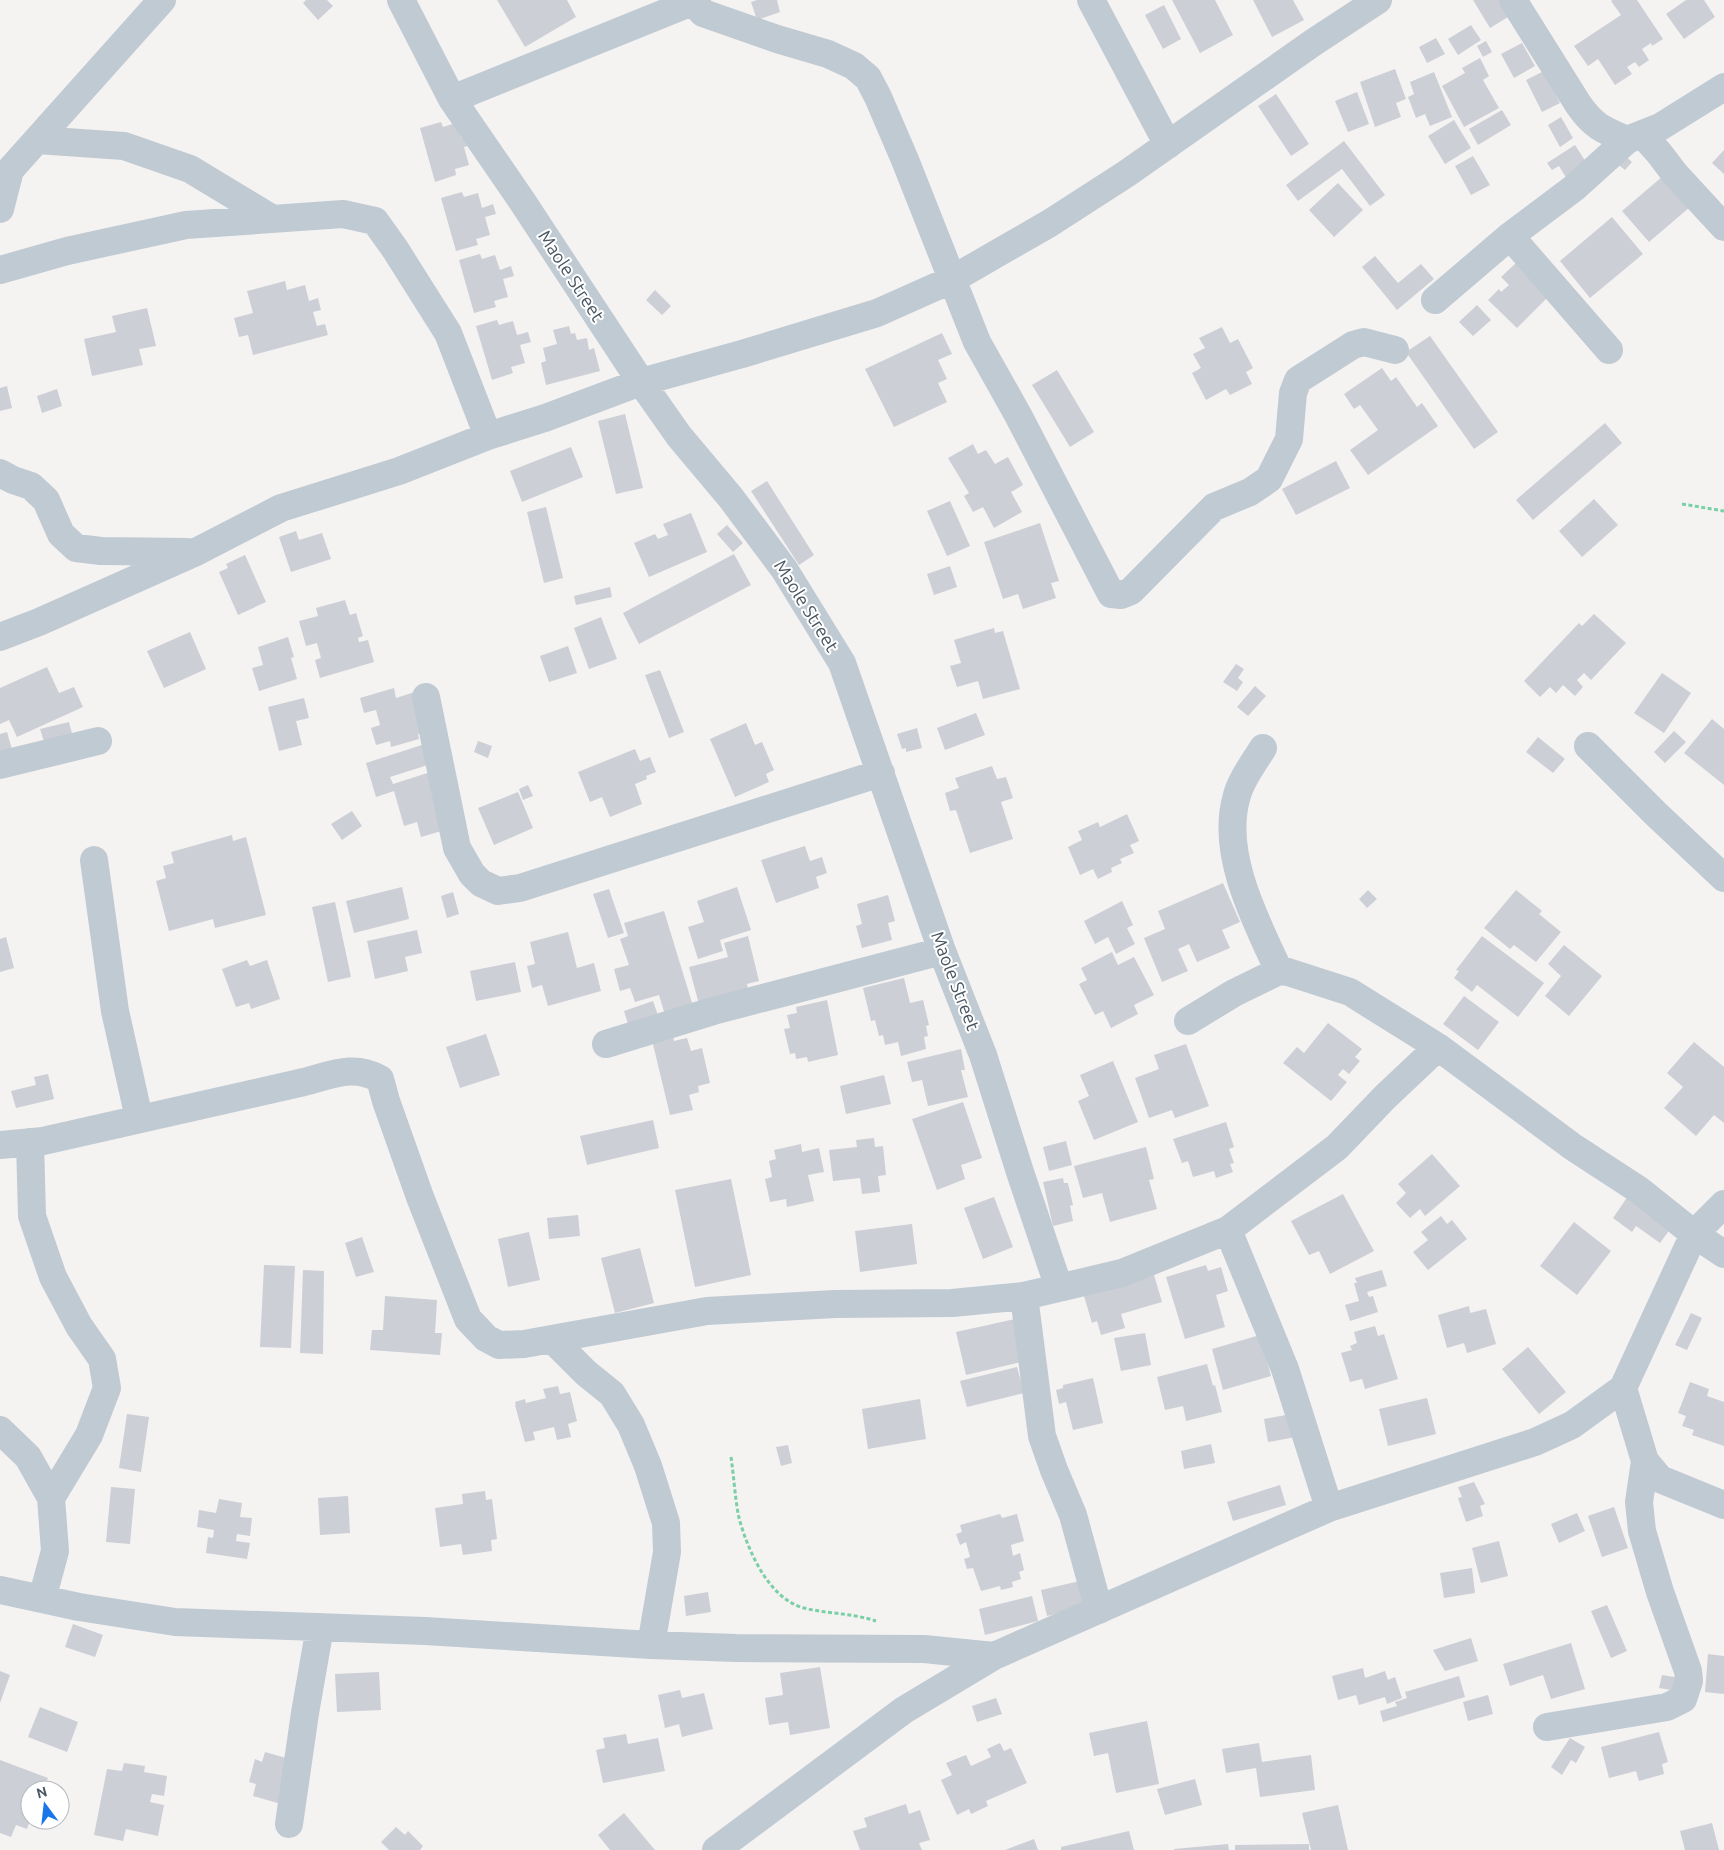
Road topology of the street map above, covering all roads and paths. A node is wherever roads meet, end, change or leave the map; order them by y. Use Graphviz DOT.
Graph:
graph roads {
  1 [pos="162,0"];
  2 [pos="401,0"];
  3 [pos="1091,0"];
  4 [pos="1378,0"];
  5 [pos="1513,0"];
  6 [pos="693,1"];
  7 [pos="1724,87"];
  8 [pos="452,99"];
  9 [pos="1635,137"];
  10 [pos="37,140"];
  11 [pos="1168,144"];
  12 [pos="5,162"];
  13 [pos="0,209"];
  14 [pos="271,218"];
  15 [pos="1724,227"];
  16 [pos="1510,236"];
  17 [pos="0,270"];
  18 [pos="951,280"];
  19 [pos="1435,300"];
  20 [pos="1394,350"];
  21 [pos="1609,350"];
  22 [pos="640,382"];
  23 [pos="488,436"];
  24 [pos="0,473"];
  25 [pos="1682,504"];
  26 [pos="1724,511"];
  27 [pos="194,553"];
  28 [pos="0,637"];
  29 [pos="426,697"];
  30 [pos="98,741"];
  31 [pos="1588,746"];
  32 [pos="1263,748"];
  33 [pos="0,765"];
  34 [pos="881,773"];
  35 [pos="94,860"];
  36 [pos="1724,878"];
  37 [pos="942,951"];
  38 [pos="1279,971"];
  39 [pos="1188,1021"];
  40 [pos="606,1044"];
  41 [pos="1438,1047"];
  42 [pos="139,1118"];
  43 [pos="30,1142"];
  44 [pos="0,1145"];
  45 [pos="1724,1204"];
  46 [pos="1228,1230"];
  47 [pos="1694,1234"];
  48 [pos="1724,1254"];
  49 [pos="1059,1288"];
  50 [pos="1024,1296"];
  51 [pos="552,1339"];
  52 [pos="1624,1388"];
  53 [pos="0,1430"];
  54 [pos="731,1457"];
  55 [pos="1645,1461"];
  56 [pos="51,1498"];
  57 [pos="1724,1505"];
  58 [pos="1329,1508"];
  59 [pos="0,1590"];
  60 [pos="42,1599"];
  61 [pos="1099,1610"];
  62 [pos="882,1623"];
  63 [pos="320,1627"];
  64 [pos="651,1645"];
  65 [pos="994,1656"];
  66 [pos="1547,1727"];
  67 [pos="289,1824"];
  68 [pos="716,1850"];
  1 -- 10 [label="street"];
  2 -- 8 [label="street, Maole Street"];
  3 -- 11 [label="street"];
  4 -- 11 [label="street"];
  5 -- 9 [label="street"];
  6 -- 8 [label="street"];
  6 -- 18 [label="street"];
  7 -- 9 [label="street"];
  8 -- 22 [label="street, Maole Street"];
  9 -- 15 [label="street"];
  9 -- 16 [label="street"];
  10 -- 12 [label="street"];
  10 -- 14 [label="street"];
  11 -- 18 [label="street"];
  12 -- 13 [label="street"];
  14 -- 17 [label="street"];
  14 -- 23 [label="street"];
  16 -- 19 [label="street"];
  16 -- 21 [label="street"];
  18 -- 20 [label="street"];
  18 -- 22 [label="street"];
  22 -- 23 [label="street"];
  22 -- 34 [label="street, Maole Street"];
  23 -- 27 [label="street"];
  24 -- 27 [label="street"];
  25 -- 26 [label="path"];
  27 -- 28 [label="street"];
  29 -- 34 [label="street"];
  30 -- 33 [label="street"];
  31 -- 36 [label="street"];
  32 -- 38 [label="street"];
  34 -- 37 [label="street, Maole Street"];
  35 -- 42 [label="street"];
  37 -- 40 [label="street"];
  37 -- 49 [label="street, Maole Street"];
  38 -- 39 [label="street"];
  38 -- 41 [label="street"];
  41 -- 46 [label="street"];
  41 -- 47 [label="street"];
  42 -- 43 [label="street"];
  42 -- 51 [label="street"];
  43 -- 44 [label="street"];
  43 -- 56 [label="street"];
  45 -- 47 [label="street"];
  46 -- 49 [label="street"];
  46 -- 58 [label="street"];
  47 -- 48 [label="street"];
  47 -- 52 [label="street"];
  49 -- 50 [label="street"];
  50 -- 51 [label="street"];
  50 -- 61 [label="street"];
  51 -- 64 [label="street"];
  52 -- 55 [label="street"];
  52 -- 58 [label="street"];
  53 -- 56 [label="street"];
  54 -- 62 [label="path"];
  55 -- 57 [label="street"];
  55 -- 66 [label="street"];
  56 -- 60 [label="street"];
  58 -- 61 [label="street"];
  59 -- 60 [label="street"];
  60 -- 63 [label="street"];
  61 -- 65 [label="street"];
  63 -- 64 [label="street"];
  63 -- 67 [label="street"];
  64 -- 65 [label="street"];
  65 -- 68 [label="street"];
}
